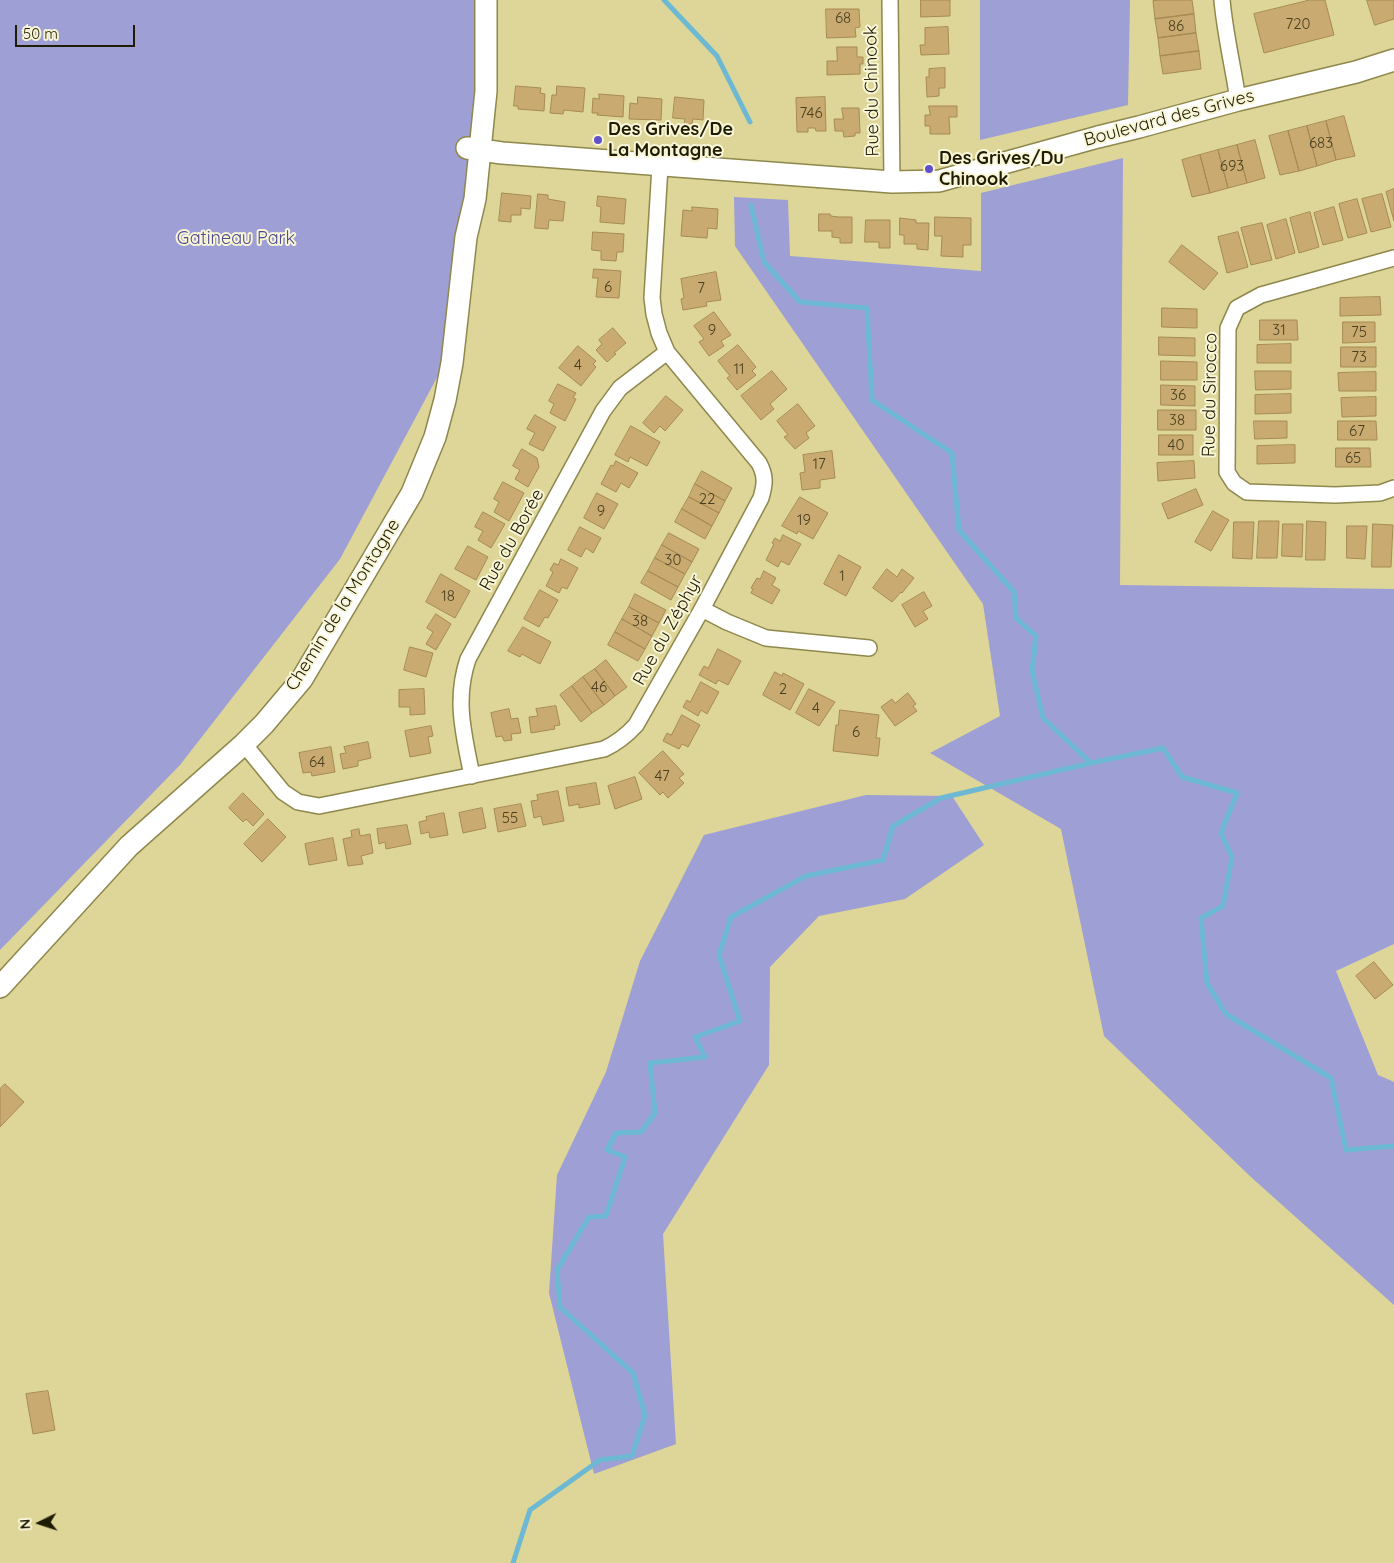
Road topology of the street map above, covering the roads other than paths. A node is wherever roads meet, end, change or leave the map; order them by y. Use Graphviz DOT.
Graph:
graph roads {
  1 [pos="890,0"];
  2 [pos="1222,0"];
  3 [pos="486,5"];
  4 [pos="1394,60"];
  5 [pos="1238,100"];
  6 [pos="474,148"];
  7 [pos="660,166"];
  8 [pos="892,182"];
  9 [pos="1394,258"];
  10 [pos="667,352"];
  11 [pos="1394,488"];
  12 [pos="702,609"];
  13 [pos="869,648"];
  14 [pos="244,744"];
  15 [pos="472,776"];
  16 [pos="0,987"];
  1 -- 8 [label="street, Rue du Chinook"];
  2 -- 5 [label="street"];
  3 -- 6 [label="street, Chemin de la Montagne"];
  4 -- 5 [label="street, Boulevard des Grives"];
  5 -- 8 [label="street, Boulevard des Grives"];
  6 -- 7 [label="street, Boulevard des Grives"];
  6 -- 14 [label="street, Chemin de la Montagne"];
  7 -- 8 [label="street, Boulevard des Grives"];
  7 -- 10 [label="street, Rue du Zéphyr"];
  9 -- 11 [label="street, Rue du Sirocco"];
  10 -- 12 [label="street, Rue du Zéphyr"];
  10 -- 15 [label="street, Rue du Borée"];
  12 -- 13 [label="street"];
  12 -- 15 [label="street, Rue du Zéphyr"];
  14 -- 15 [label="street, Rue du Zéphyr"];
  14 -- 16 [label="street, Chemin de la Montagne"];
}
